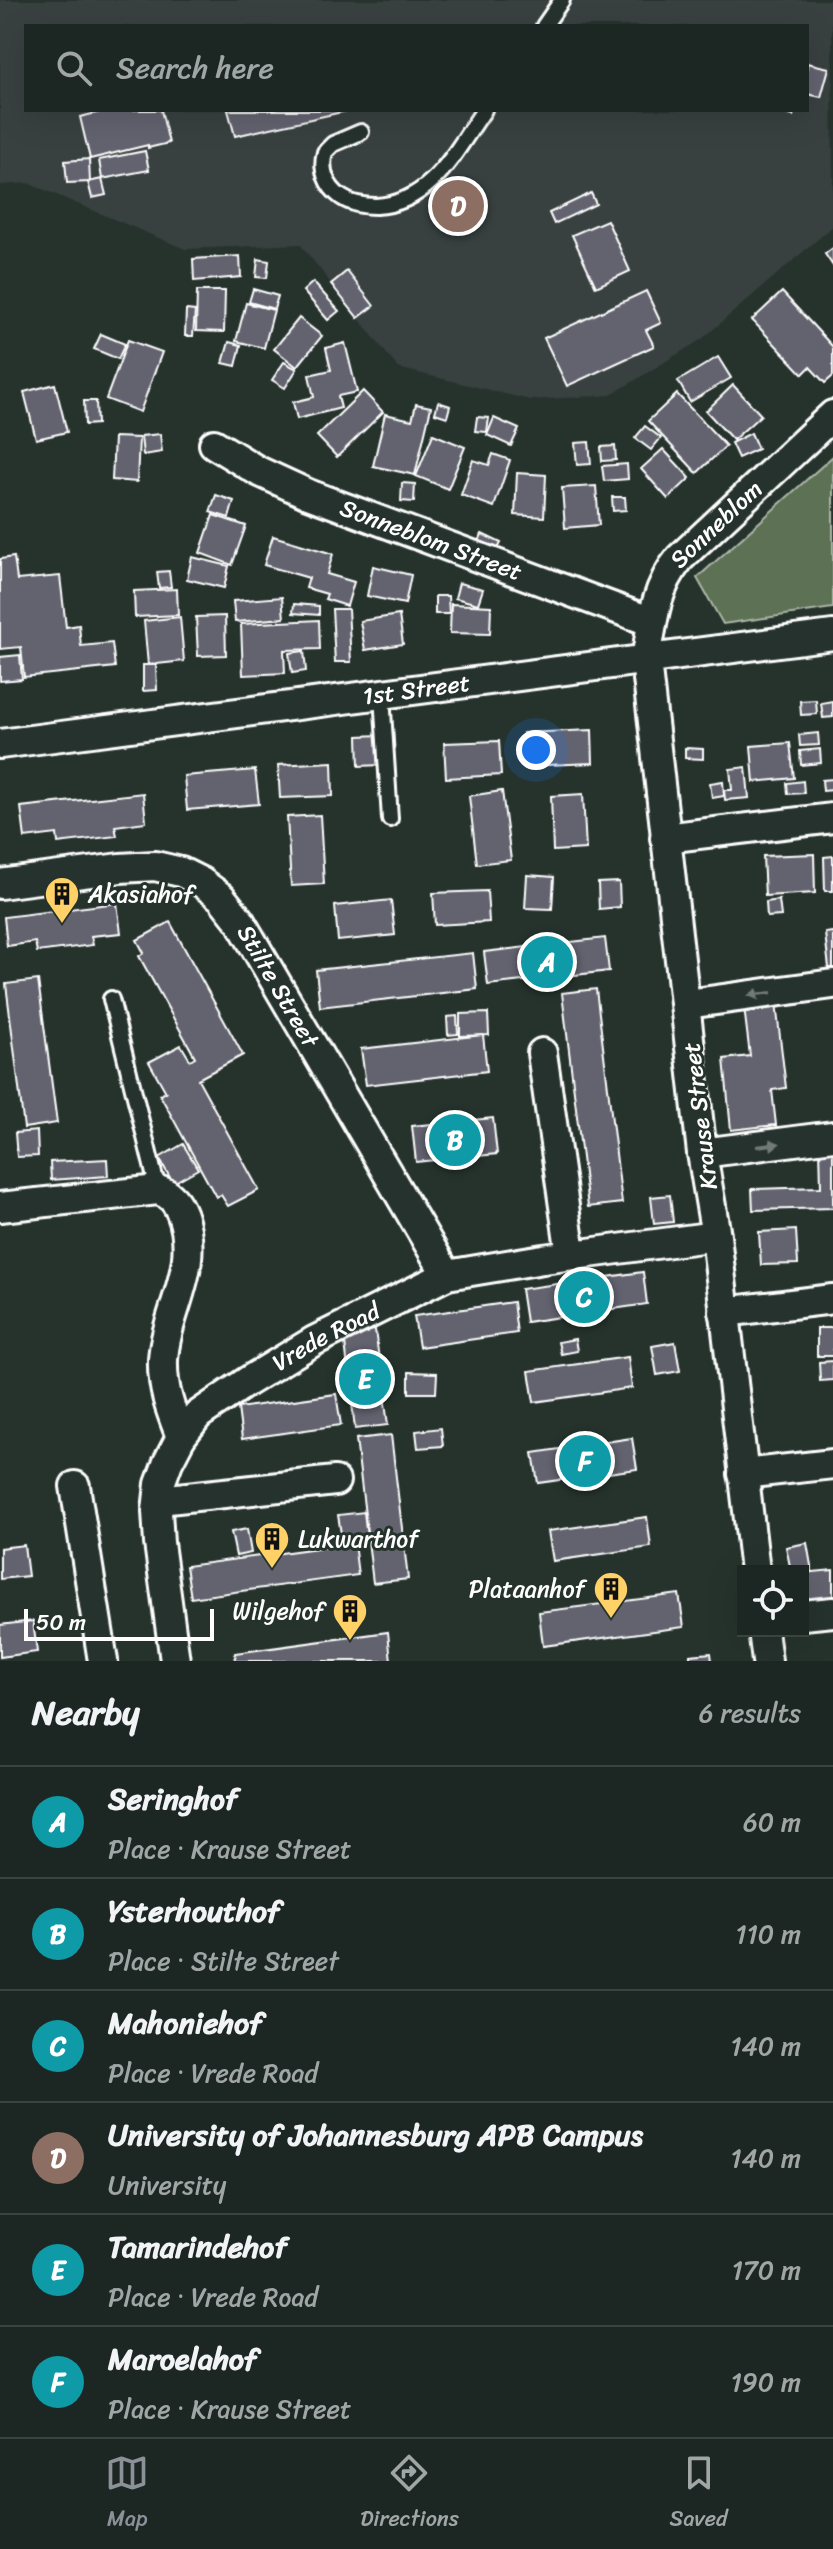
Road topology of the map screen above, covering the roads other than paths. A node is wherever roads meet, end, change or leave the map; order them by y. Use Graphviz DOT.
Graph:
graph roads {
  1 [pos="562,0"];
  2 [pos="545,24"];
  3 [pos="483,112"];
  4 [pos="361,132"];
  5 [pos="833,415"];
  6 [pos="214,444"];
  7 [pos="652,622"];
  8 [pos="833,635"];
  9 [pos="646,661"];
  10 [pos="382,695"];
  11 [pos="0,744"];
  12 [pos="833,818"];
  13 [pos="390,819"];
  14 [pos="665,838"];
  15 [pos="0,884"];
  16 [pos="833,984"];
  17 [pos="111,999"];
  18 [pos="687,1004"];
  19 [pos="542,1053"];
  20 [pos="833,1136"];
  21 [pos="702,1153"];
  22 [pos="158,1190"];
  23 [pos="0,1207"];
  24 [pos="716,1236"];
  25 [pos="571,1255"];
  26 [pos="447,1275"];
  27 [pos="833,1299"];
  28 [pos="724,1312"];
  29 [pos="181,1437"];
  30 [pos="833,1464"];
  31 [pos="743,1474"];
  32 [pos="335,1481"];
  33 [pos="75,1486"];
  34 [pos="159,1500"];
  35 [pos="754,1565"];
  36 [pos="833,1612"];
  37 [pos="809,1614"];
  38 [pos="764,1637"];
  39 [pos="103,1661"];
  40 [pos="175,1661"];
  41 [pos="767,1661"];
  1 -- 2 [label="lane"];
  3 -- 4 [label="lane"];
  5 -- 7 [label="street, Sonneblom"];
  6 -- 7 [label="street, Sonneblom Street"];
  7 -- 9 [label="street, Sonneblom"];
  8 -- 9 [label="street, 1st Street"];
  9 -- 10 [label="street, 1st Street"];
  9 -- 14 [label="street, Krause Street"];
  10 -- 11 [label="street, 1st Street"];
  10 -- 13 [label="lane"];
  12 -- 14 [label="street"];
  14 -- 18 [label="street, Krause Street"];
  15 -- 26 [label="street, Stilte Street"];
  16 -- 18 [label="street, one-way"];
  17 -- 22 [label="lane"];
  18 -- 21 [label="street, Krause Street"];
  19 -- 25 [label="street"];
  21 -- 20 [label="street, one-way"];
  21 -- 24 [label="street, Krause Street"];
  22 -- 23 [label="street"];
  22 -- 29 [label="street"];
  24 -- 25 [label="street, Vrede Road"];
  24 -- 28 [label="street, Krause Street"];
  25 -- 26 [label="street, Vrede Road"];
  26 -- 29 [label="street, Vrede Road"];
  27 -- 28 [label="street"];
  28 -- 31 [label="street, Krause Street"];
  29 -- 34 [label="street, Vrede Road"];
  30 -- 31 [label="street"];
  31 -- 35 [label="street, Krause Street"];
  32 -- 34 [label="street"];
  33 -- 39 [label="street"];
  34 -- 40 [label="street, Vrede Road"];
  36 -- 37 [label="street"];
  38 -- 41 [label="street"];
}
